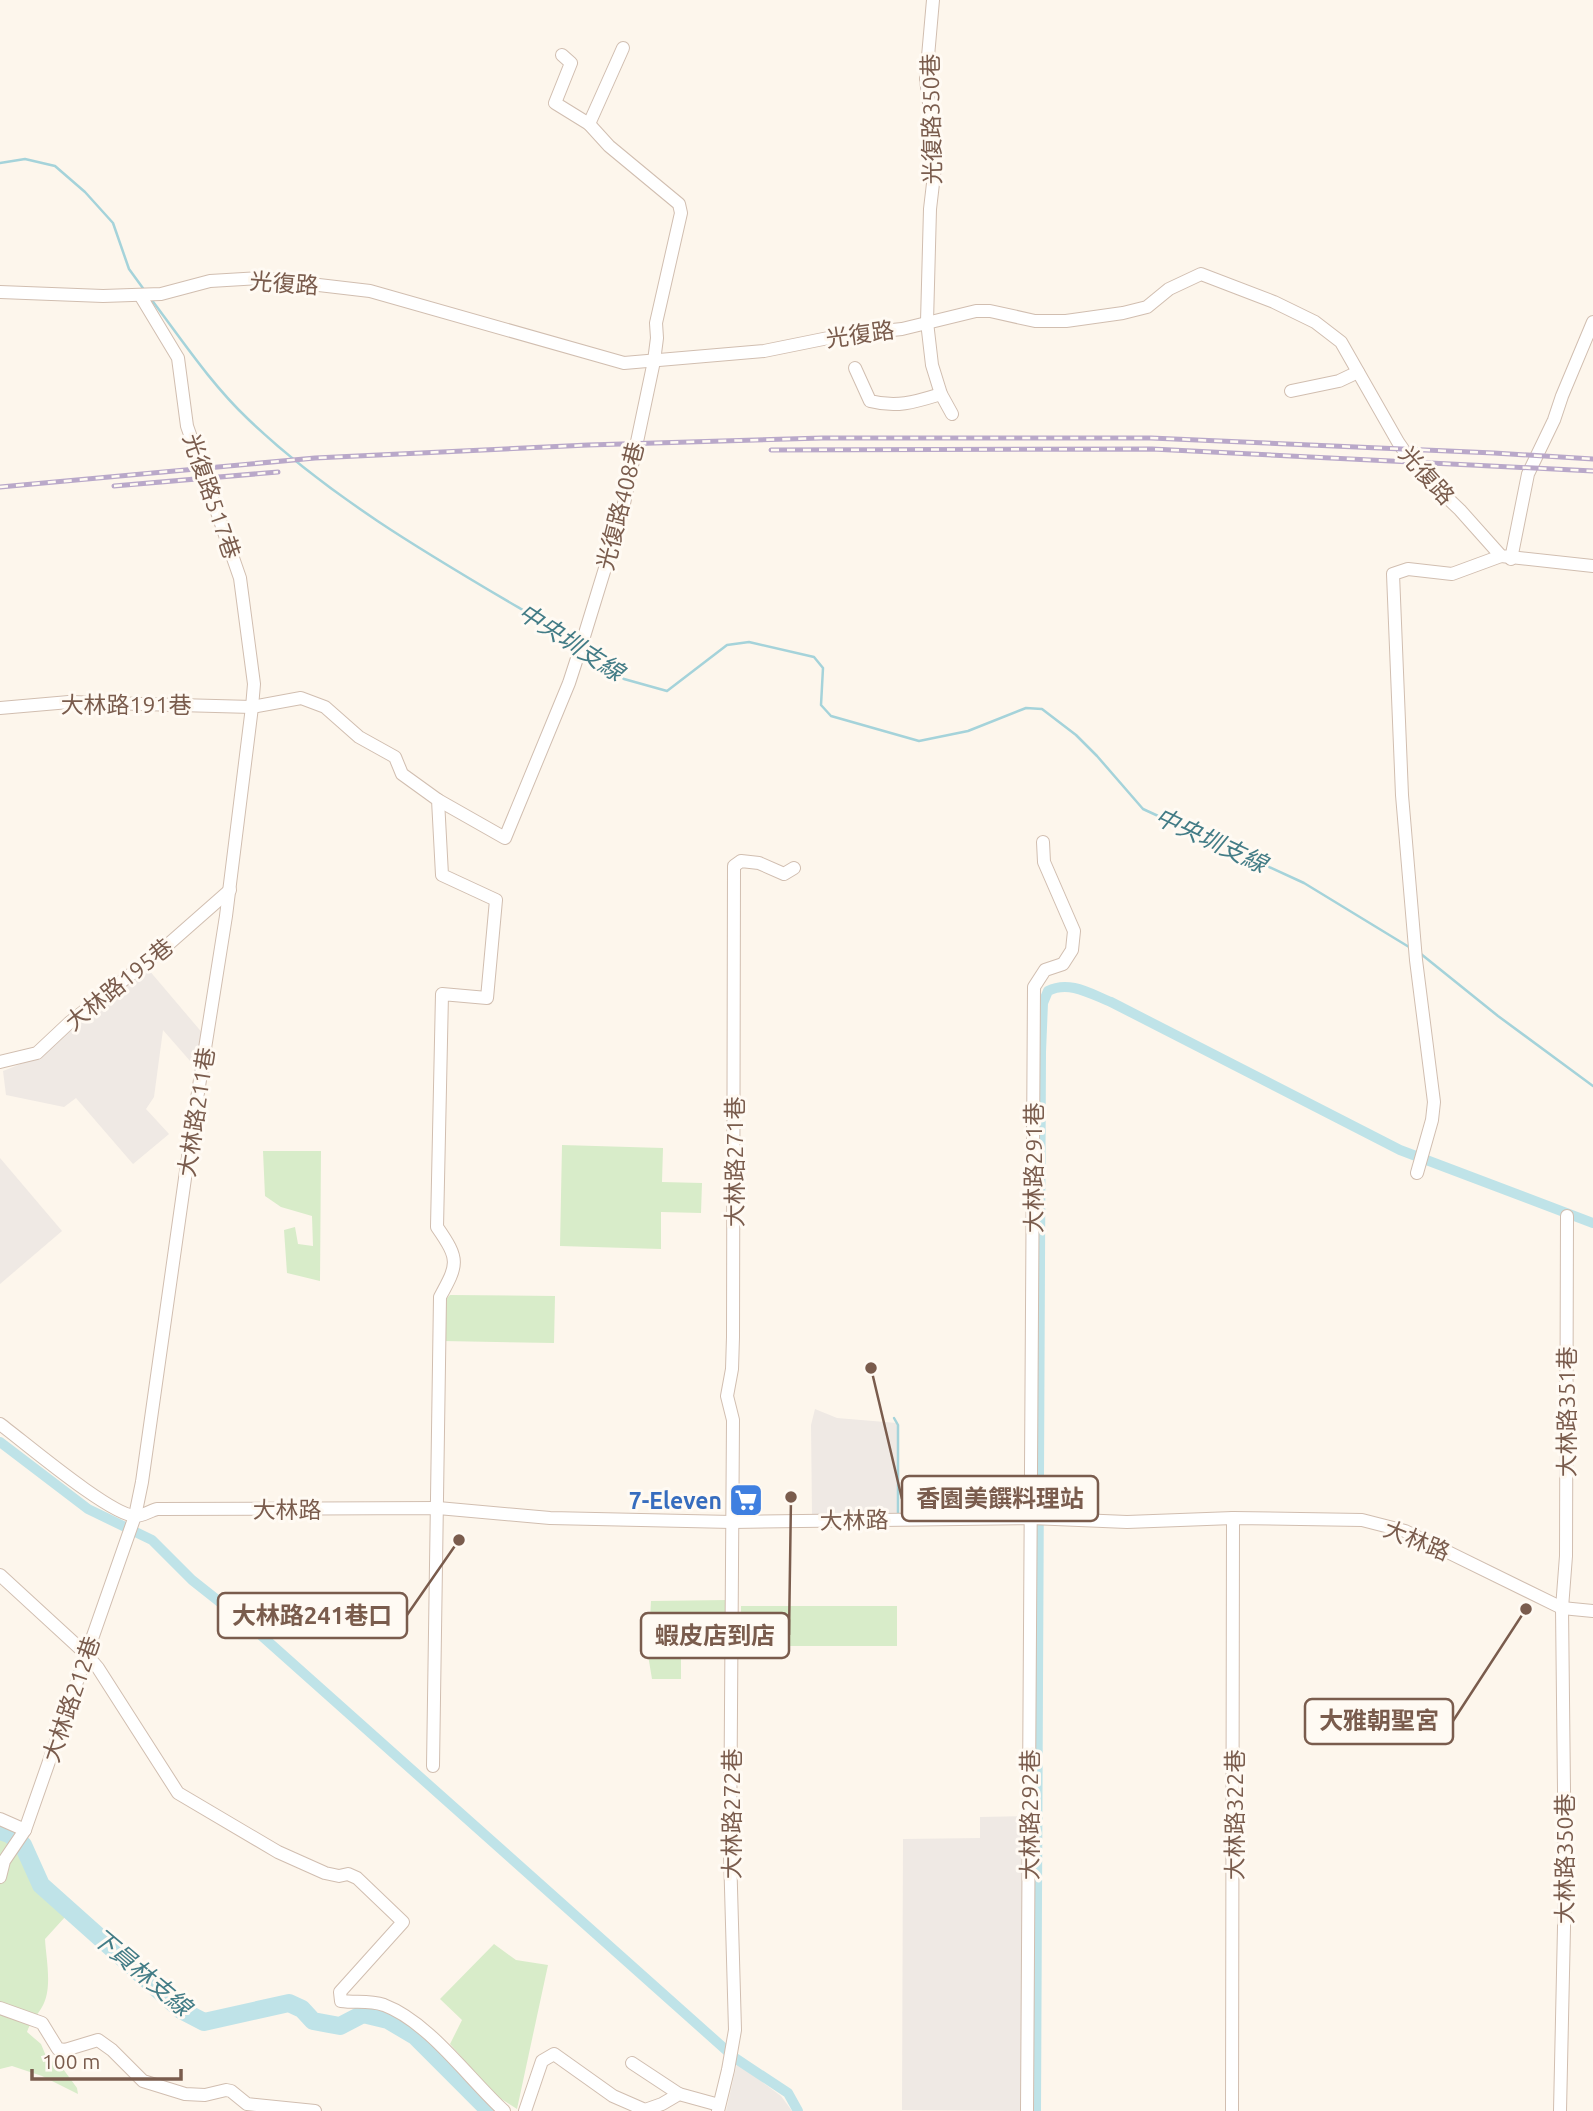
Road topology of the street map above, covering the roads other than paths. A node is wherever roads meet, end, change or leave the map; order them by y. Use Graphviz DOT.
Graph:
graph roads {
  1 [pos="933,0"];
  2 [pos="623,48"];
  3 [pos="562,55"];
  4 [pos="589,124"];
  5 [pos="0,292"];
  6 [pos="139,295"];
  7 [pos="927,322"];
  8 [pos="1593,322"];
  9 [pos="654,361"];
  10 [pos="855,368"];
  11 [pos="1358,373"];
  12 [pos="1291,391"];
  13 [pos="941,394"];
  14 [pos="952,414"];
  15 [pos="1506,558"];
  16 [pos="1593,566"];
  17 [pos="252,707"];
  18 [pos="0,708"];
  19 [pos="438,800"];
  20 [pos="1043,842"];
  21 [pos="794,868"];
  22 [pos="230,890"];
  23 [pos="0,1062"];
  24 [pos="1417,1173"];
  25 [pos="1567,1216"];
  26 [pos="0,1424"];
  27 [pos="438,1508"];
  28 [pos="135,1516"];
  29 [pos="1031,1518"];
  30 [pos="1233,1518"];
  31 [pos="732,1522"];
  32 [pos="0,1575"];
  33 [pos="1562,1608"];
  34 [pos="1593,1611"];
  35 [pos="86,1654"];
  36 [pos="433,1766"];
  37 [pos="0,1819"];
  38 [pos="24,1830"];
  39 [pos="0,1877"];
  40 [pos="0,2008"];
  41 [pos="632,2063"];
  42 [pos="679,2094"];
  43 [pos="719,2108"];
  44 [pos="315,2111"];
  45 [pos="504,2111"];
  46 [pos="525,2111"];
  47 [pos="1027,2111"];
  48 [pos="1232,2111"];
  49 [pos="1560,2111"];
  1 -- 7 [label="street, 光復路350巷"];
  2 -- 4 [label="street"];
  3 -- 4 [label="street, 光復路408巷"];
  4 -- 9 [label="street, 光復路408巷"];
  5 -- 6 [label="street, 光復路"];
  6 -- 9 [label="street, 光復路"];
  6 -- 17 [label="street, 光復路517巷"];
  7 -- 9 [label="street, 光復路"];
  7 -- 11 [label="street, 光復路"];
  7 -- 13 [label="street, 光復路350巷"];
  8 -- 15 [label="street"];
  9 -- 19 [label="street, 光復路408巷"];
  10 -- 13 [label="street"];
  11 -- 12 [label="street"];
  11 -- 15 [label="street, 光復路"];
  13 -- 14 [label="street, 光復路350巷"];
  15 -- 16 [label="street"];
  15 -- 24 [label="street"];
  17 -- 18 [label="street, 大林路191巷"];
  17 -- 19 [label="street, 大林路191巷"];
  17 -- 22 [label="street, 大林路211巷"];
  19 -- 27 [label="street"];
  20 -- 29 [label="street, 大林路291巷"];
  21 -- 31 [label="street, 大林路271巷"];
  22 -- 23 [label="street, 大林路195巷"];
  22 -- 28 [label="street, 大林路211巷"];
  25 -- 33 [label="street, 大林路351巷"];
  26 -- 28 [label="street"];
  27 -- 28 [label="street, 大林路"];
  27 -- 31 [label="street, 大林路"];
  27 -- 36 [label="street"];
  28 -- 35 [label="street, 大林路212巷"];
  29 -- 30 [label="street, 大林路"];
  29 -- 31 [label="street, 大林路"];
  29 -- 47 [label="street, 大林路292巷"];
  30 -- 33 [label="street, 大林路"];
  30 -- 48 [label="street, 大林路322巷"];
  31 -- 43 [label="street, 大林路272巷"];
  32 -- 35 [label="street"];
  33 -- 34 [label="street, 大林路"];
  33 -- 49 [label="street, 大林路350巷"];
  35 -- 38 [label="street, 大林路212巷"];
  35 -- 45 [label="street"];
  37 -- 38 [label="street"];
  38 -- 39 [label="street, 大林路212巷"];
  40 -- 44 [label="street"];
  41 -- 42 [label="street"];
  42 -- 43 [label="street"];
  42 -- 46 [label="street"];
}
